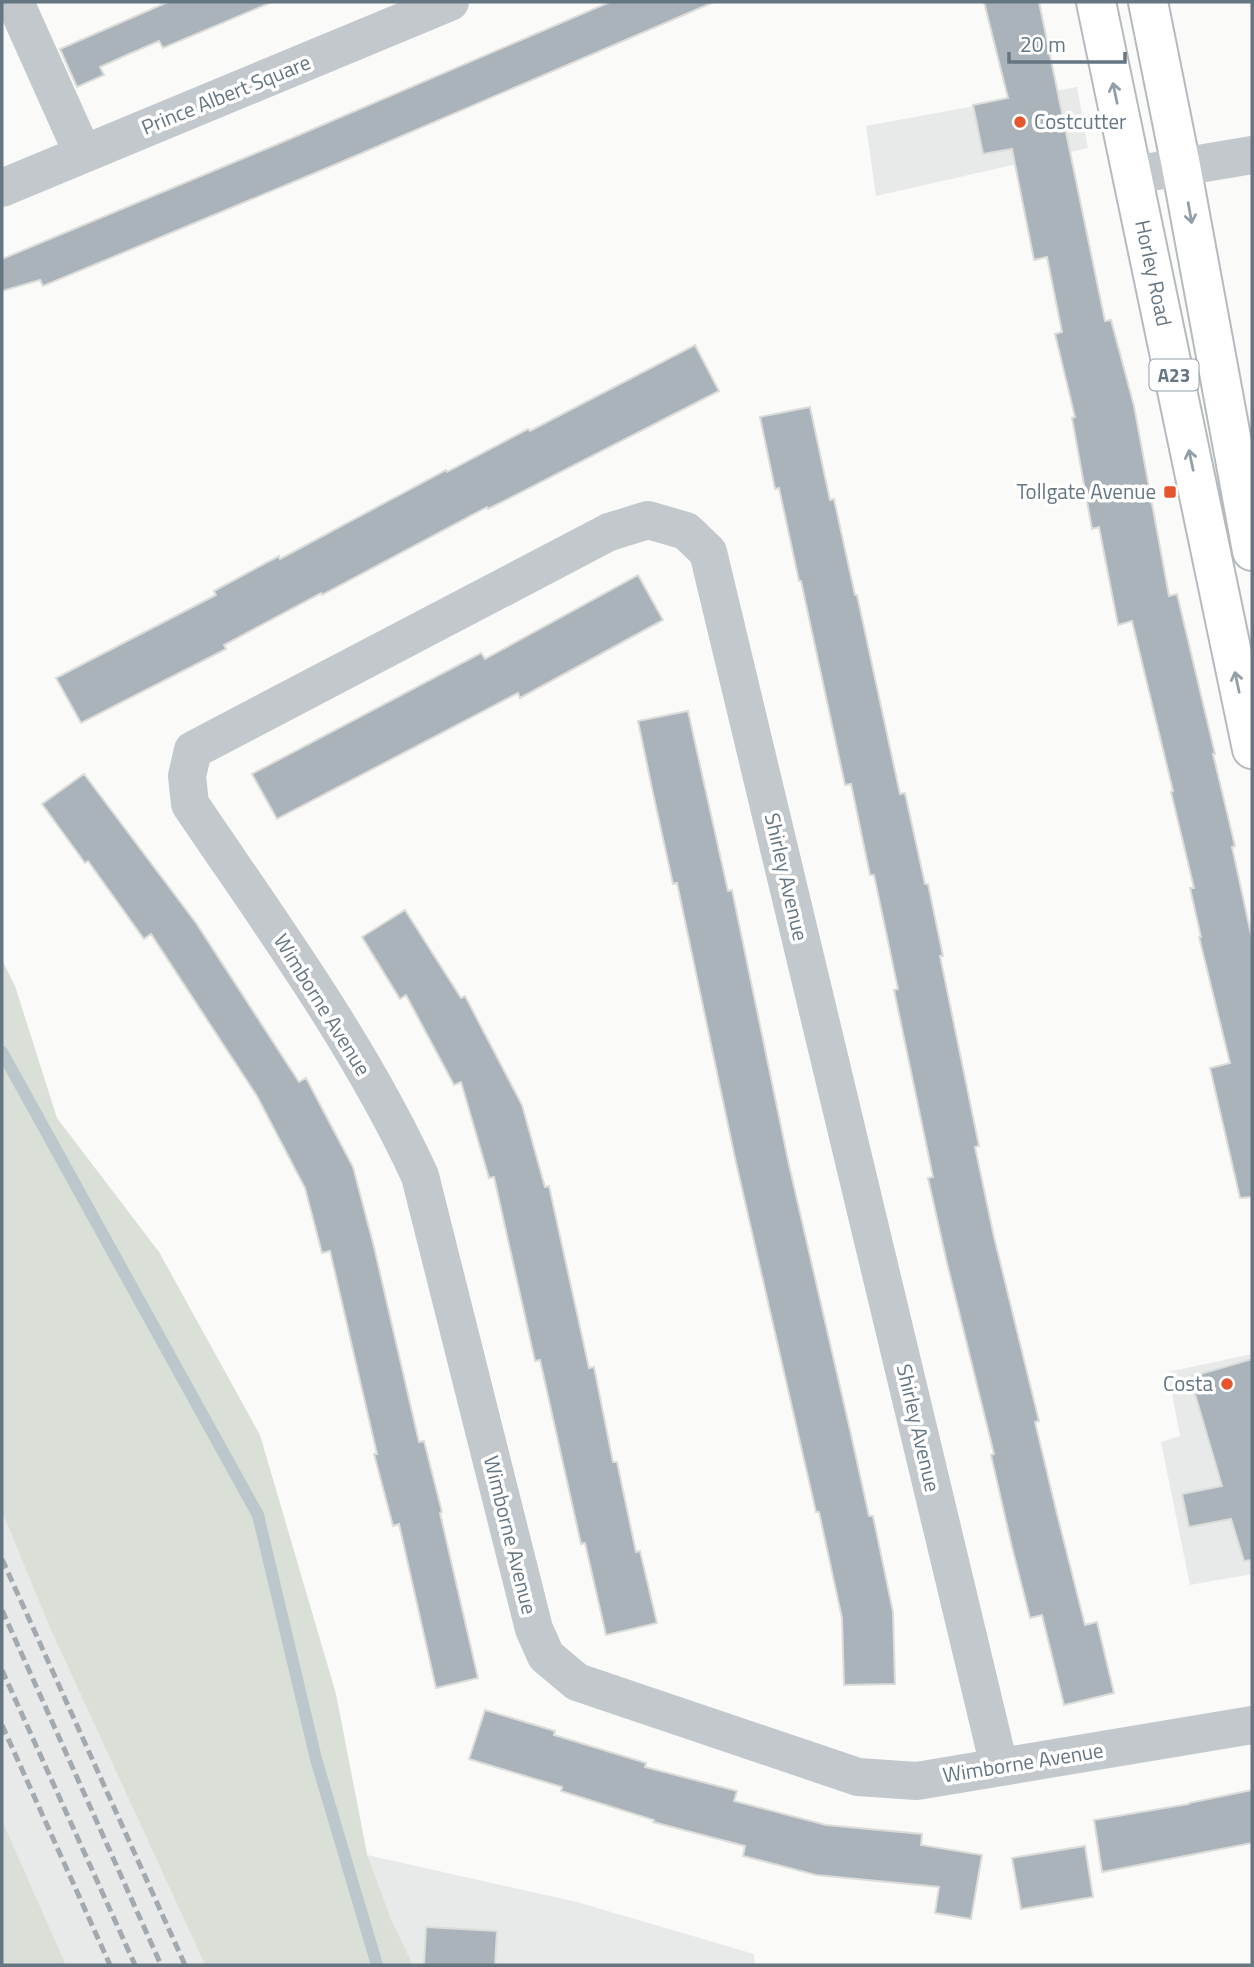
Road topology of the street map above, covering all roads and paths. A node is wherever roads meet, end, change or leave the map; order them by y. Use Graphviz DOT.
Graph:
graph roads {
  1 [pos="15,2"];
  2 [pos="450,2"];
  3 [pos="1096,2"];
  4 [pos="1148,2"];
  5 [pos="83,154"];
  6 [pos="1252,155"];
  7 [pos="1181,166"];
  8 [pos="1133,175"];
  9 [pos="2,188"];
  10 [pos="1252,551"];
  11 [pos="1251,742"];
  12 [pos="193,750"];
  13 [pos="1252,1725"];
  14 [pos="999,1766"];
  1 -- 5 [label="street"];
  2 -- 5 [label="street, Prince Albert Square"];
  8 -- 3 [label="main road, Horley Road / A23, one-way"];
  4 -- 7 [label="main road, A23"];
  5 -- 9 [label="street, Prince Albert Square"];
  6 -- 7 [label="street"];
  7 -- 8 [label="street"];
  7 -- 10 [label="main road, A23, one-way"];
  11 -- 8 [label="main road, Horley Road / A23, one-way"];
  12 -- 14 [label="street, Wimborne Avenue"];
  12 -- 14 [label="street, Shirley Avenue"];
  13 -- 14 [label="street, Wimborne Avenue"];
}
